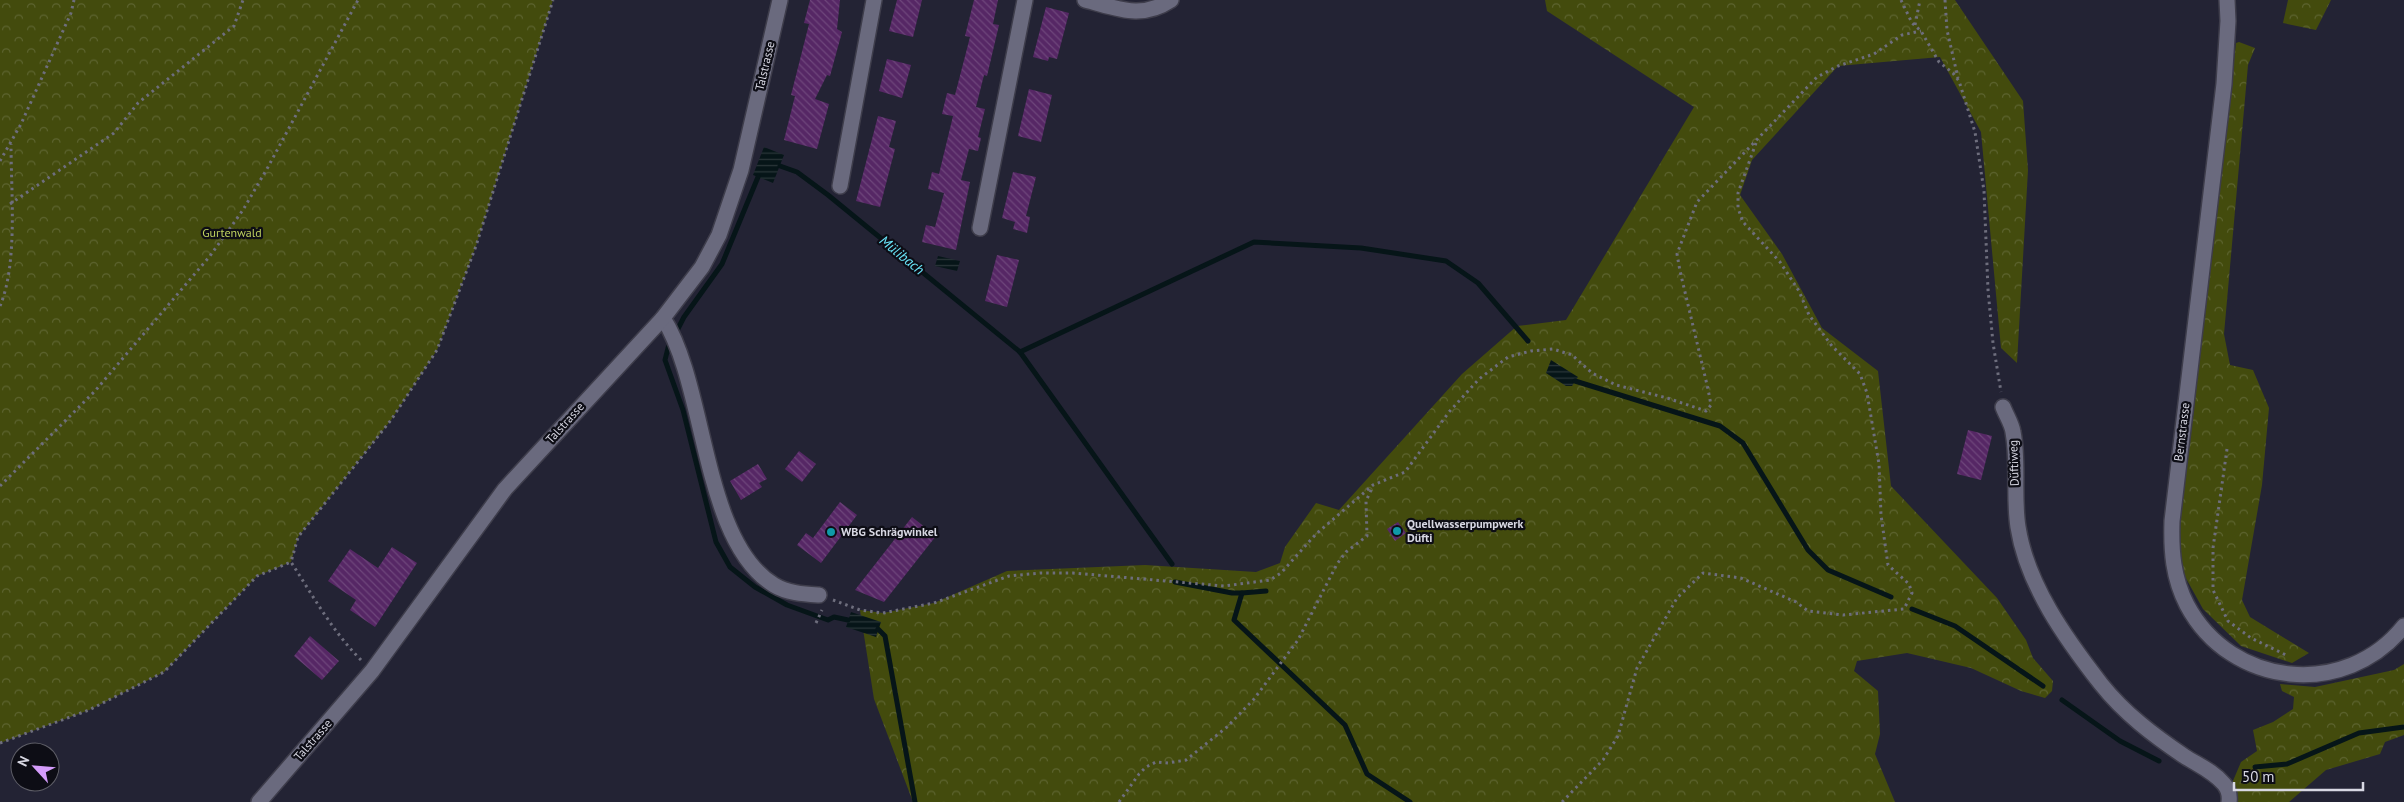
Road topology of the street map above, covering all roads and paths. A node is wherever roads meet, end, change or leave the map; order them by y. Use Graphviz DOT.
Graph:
graph roads {
  1 [pos="74,0"];
  2 [pos="243,0"];
  3 [pos="358,0"];
  4 [pos="553,0"];
  5 [pos="780,0"];
  6 [pos="874,0"];
  7 [pos="1025,0"];
  8 [pos="1086,0"];
  9 [pos="1170,0"];
  10 [pos="1901,0"];
  11 [pos="1920,0"];
  12 [pos="1945,0"];
  13 [pos="2227,0"];
  14 [pos="1915,26"];
  15 [pos="1921,31"];
  16 [pos="1959,81"];
  17 [pos="1756,140"];
  18 [pos="11,143"];
  19 [pos="0,161"];
  20 [pos="840,186"];
  21 [pos="10,204"];
  22 [pos="980,228"];
  23 [pos="0,306"];
  24 [pos="666,323"];
  25 [pos="2003,407"];
  26 [pos="2227,449"];
  27 [pos="1373,485"];
  28 [pos="0,486"];
  29 [pos="291,562"];
  30 [pos="819,595"];
  31 [pos="822,610"];
  32 [pos="816,623"];
  33 [pos="2404,626"];
  34 [pos="372,671"];
  35 [pos="2308,675"];
  36 [pos="0,743"];
  37 [pos="259,802"];
  38 [pos="1119,802"];
  39 [pos="1562,802"];
  40 [pos="2229,802"];
  1 -- 18 [label="path"];
  2 -- 21 [label="path"];
  3 -- 28 [label="path"];
  4 -- 29 [label="path"];
  5 -- 24 [label="street, Talstrasse"];
  6 -- 20 [label="street"];
  7 -- 22 [label="street"];
  8 -- 9 [label="street"];
  10 -- 14 [label="path"];
  11 -- 14 [label="path"];
  12 -- 16 [label="path"];
  13 -- 35 [label="street, Bernstrasse"];
  14 -- 15 [label="path"];
  15 -- 16 [label="path"];
  15 -- 17 [label="path"];
  16 -- 25 [label="path"];
  17 -- 27 [label="path"];
  17 -- 39 [label="path"];
  18 -- 19 [label="path"];
  18 -- 21 [label="path"];
  21 -- 23 [label="path"];
  24 -- 30 [label="street"];
  24 -- 34 [label="street, Talstrasse"];
  25 -- 40 [label="street, Düftiweg"];
  26 -- 35 [label="path"];
  27 -- 30 [label="path"];
  27 -- 38 [label="path"];
  29 -- 34 [label="path"];
  29 -- 36 [label="path"];
  31 -- 32 [label="path"];
  33 -- 35 [label="street, Bernstrasse"];
  34 -- 37 [label="street, Talstrasse"];
}
